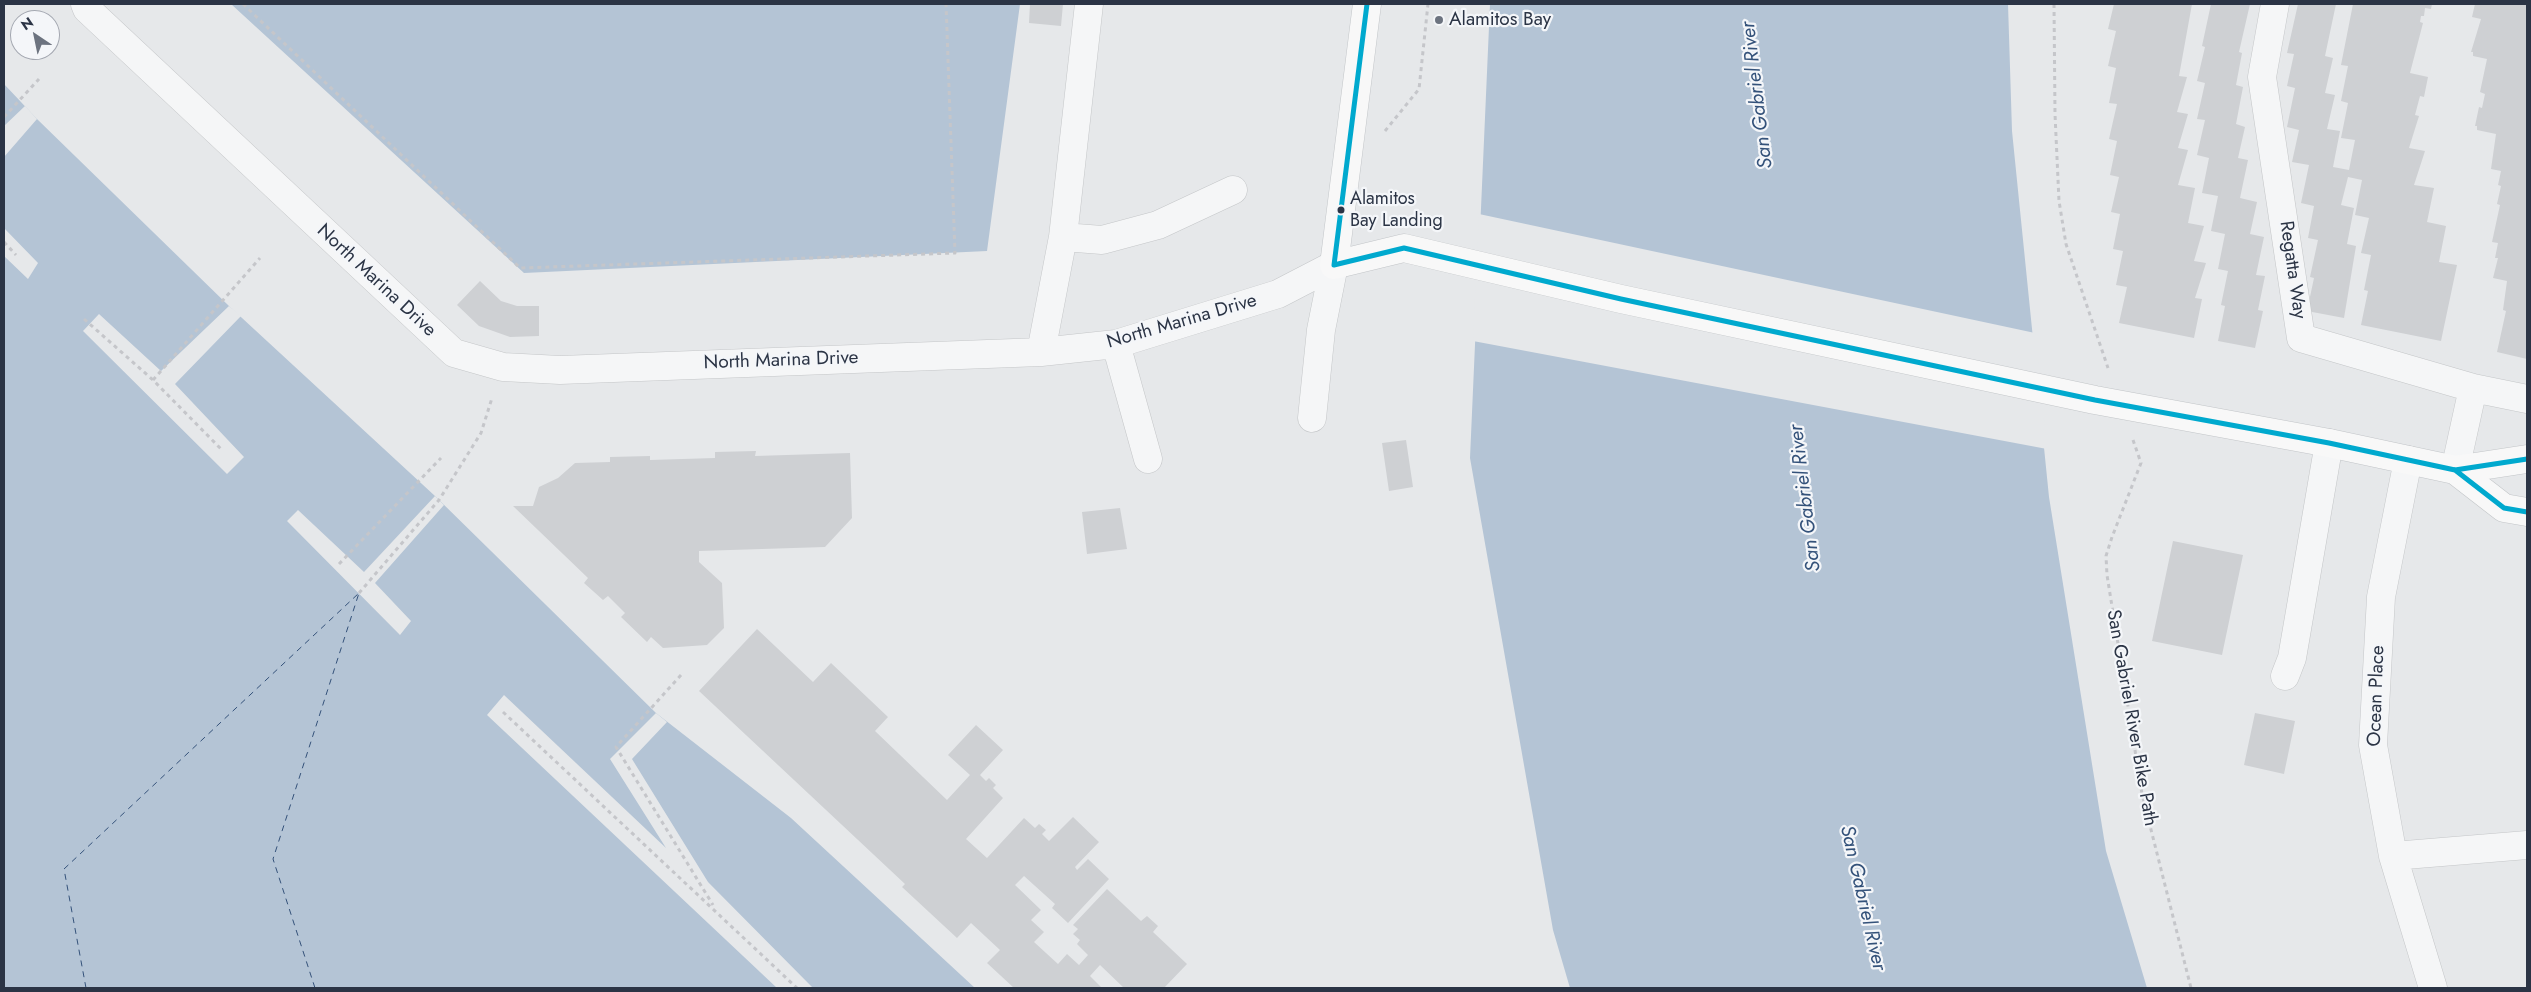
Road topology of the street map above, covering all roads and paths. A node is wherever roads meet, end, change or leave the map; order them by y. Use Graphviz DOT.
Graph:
graph roads {
  1 [pos="243,4"];
  2 [pos="946,4"];
  3 [pos="1089,4"];
  4 [pos="1367,4"];
  5 [pos="1428,4"];
  6 [pos="2054,4"];
  7 [pos="2275,4"];
  8 [pos="80,5"];
  9 [pos="39,79"];
  10 [pos="4,117"];
  11 [pos="1384,132"];
  12 [pos="1233,190"];
  13 [pos="1063,237"];
  14 [pos="4,242"];
  15 [pos="16,255"];
  16 [pos="260,258"];
  17 [pos="1334,265"];
  18 [pos="84,319"];
  19 [pos="1116,344"];
  20 [pos="1041,352"];
  21 [pos="2107,366"];
  22 [pos="503,367"];
  23 [pos="152,380"];
  24 [pos="2473,388"];
  25 [pos="2527,399"];
  26 [pos="1312,418"];
  27 [pos="2329,443"];
  28 [pos="223,451"];
  29 [pos="2136,451"];
  30 [pos="441,458"];
  31 [pos="1148,459"];
  32 [pos="2527,459"];
  33 [pos="2408,460"];
  34 [pos="2455,470"];
  35 [pos="2527,512"];
  36 [pos="339,564"];
  37 [pos="359,593"];
  38 [pos="681,675"];
  39 [pos="2285,676"];
  40 [pos="504,712"];
  41 [pos="2527,845"];
  42 [pos="2393,856"];
  43 [pos="716,910"];
  44 [pos="797,988"];
  45 [pos="2191,988"];
  46 [pos="2433,988"];
  1 -- 2 [label="path"];
  3 -- 13 [label="street"];
  4 -- 17 [label="main road"];
  5 -- 11 [label="path"];
  6 -- 21 [label="path"];
  7 -- 24 [label="street, Regatta Way"];
  8 -- 22 [label="street, North Marina Drive"];
  9 -- 10 [label="path"];
  12 -- 13 [label="street"];
  13 -- 20 [label="street"];
  14 -- 15 [label="path"];
  16 -- 23 [label="path"];
  17 -- 19 [label="street, North Marina Drive"];
  17 -- 26 [label="street"];
  17 -- 27 [label="main road"];
  18 -- 23 [label="path"];
  19 -- 20 [label="street, North Marina Drive"];
  19 -- 31 [label="street"];
  20 -- 22 [label="street, North Marina Drive"];
  22 -- 37 [label="path"];
  23 -- 28 [label="path"];
  24 -- 25 [label="street"];
  24 -- 34 [label="street"];
  27 -- 33 [label="main road"];
  27 -- 39 [label="street"];
  29 -- 45 [label="path, San Gabriel River Bike Path"];
  30 -- 36 [label="path"];
  32 -- 34 [label="main road"];
  33 -- 34 [label="main road"];
  33 -- 42 [label="street, Ocean Place"];
  34 -- 35 [label="main road"];
  38 -- 43 [label="path"];
  40 -- 43 [label="path"];
  41 -- 42 [label="street"];
  42 -- 46 [label="street, Ocean Place"];
  43 -- 44 [label="path"];
}
